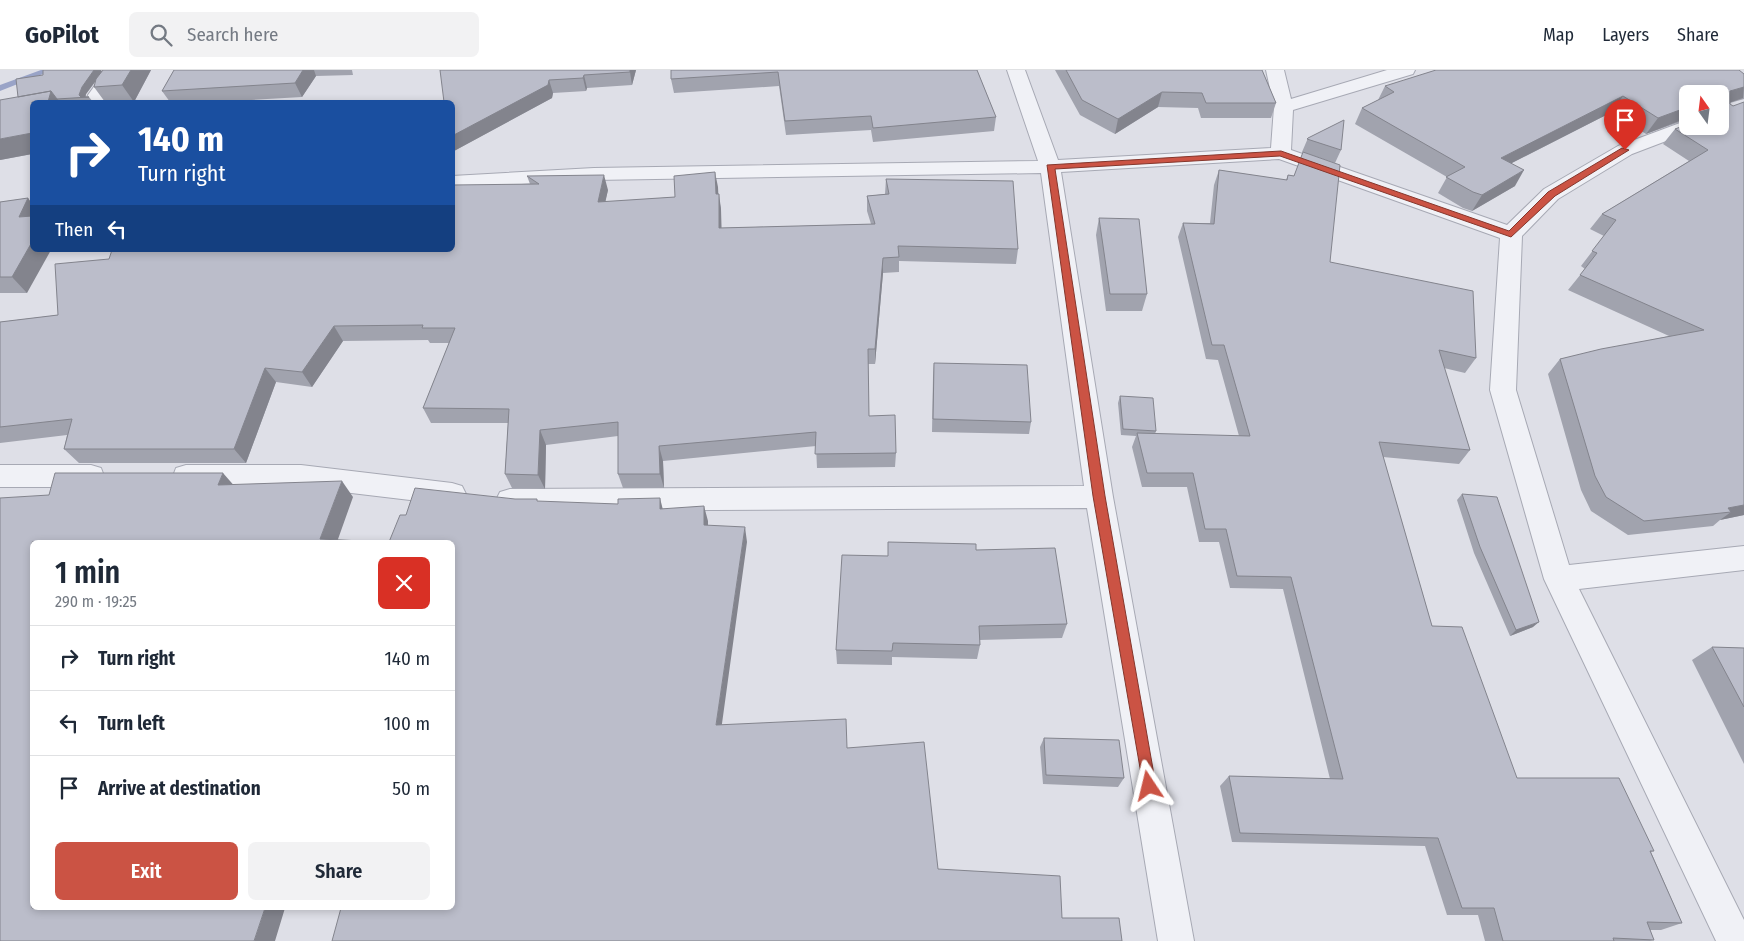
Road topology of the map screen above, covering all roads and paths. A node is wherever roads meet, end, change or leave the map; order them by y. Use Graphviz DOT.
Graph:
graph roads {
  1 [pos="116,70"];
  2 [pos="1016,70"];
  3 [pos="1275,70"];
  4 [pos="1406,70"];
  5 [pos="96,100"];
  6 [pos="1284,107"];
  7 [pos="1679,129"];
  8 [pos="1281,153"];
  9 [pos="1050,167"];
  10 [pos="455,182"];
  11 [pos="1511,234"];
  12 [pos="0,476"];
  13 [pos="116,476"];
  14 [pos="165,476"];
  15 [pos="1099,496"];
  16 [pos="1744,558"];
  17 [pos="1559,579"];
  18 [pos="1176,941"];
  19 [pos="1735,941"];
  1 -- 5 [label="street"];
  2 -- 9 [label="street"];
  3 -- 6 [label="street"];
  4 -- 6 [label="street"];
  6 -- 8 [label="street"];
  7 -- 11 [label="street"];
  8 -- 9 [label="street"];
  8 -- 11 [label="street"];
  9 -- 10 [label="street"];
  9 -- 15 [label="street"];
  11 -- 17 [label="street"];
  12 -- 13 [label="street"];
  14 -- 15 [label="street"];
  15 -- 18 [label="street"];
  16 -- 17 [label="street"];
  17 -- 19 [label="street"];
}
